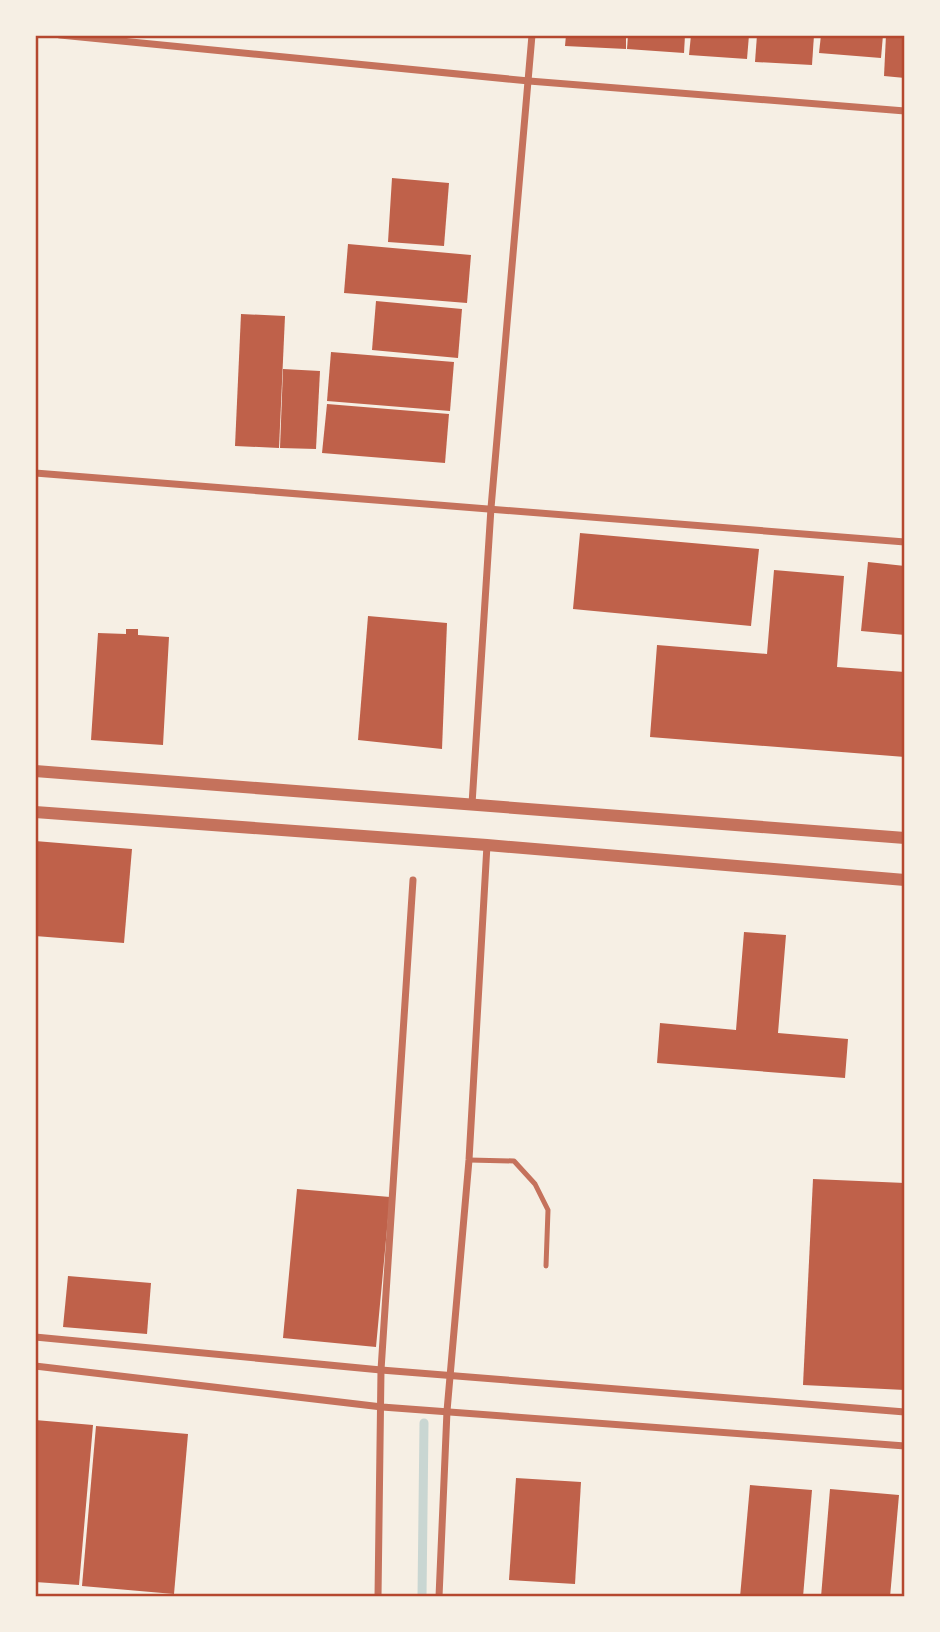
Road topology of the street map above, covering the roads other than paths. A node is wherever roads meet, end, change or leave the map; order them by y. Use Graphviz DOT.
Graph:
graph roads {
  1 [pos="60,35"];
  2 [pos="532,35"];
  3 [pos="529,81"];
  4 [pos="905,111"];
  5 [pos="35,473"];
  6 [pos="491,508"];
  7 [pos="905,542"];
  8 [pos="35,771"];
  9 [pos="472,804"];
  10 [pos="35,812"];
  11 [pos="905,838"];
  12 [pos="487,845"];
  13 [pos="414,880"];
  14 [pos="905,880"];
  15 [pos="469,1160"];
  16 [pos="546,1266"];
  17 [pos="35,1337"];
  18 [pos="35,1366"];
  19 [pos="381,1370"];
  20 [pos="450,1375"];
  21 [pos="382,1407"];
  22 [pos="447,1411"];
  23 [pos="905,1412"];
  24 [pos="905,1446"];
  25 [pos="378,1597"];
  26 [pos="439,1597"];
  1 -- 3 [label="street"];
  2 -- 3 [label="street"];
  3 -- 4 [label="street"];
  3 -- 6 [label="street"];
  5 -- 6 [label="street"];
  6 -- 7 [label="street"];
  6 -- 9 [label="street"];
  8 -- 9 [label="street"];
  9 -- 11 [label="street"];
  10 -- 12 [label="street"];
  12 -- 14 [label="street"];
  12 -- 15 [label="street"];
  13 -- 19 [label="street"];
  15 -- 16 [label="lane"];
  15 -- 20 [label="street"];
  17 -- 19 [label="street"];
  18 -- 21 [label="street"];
  19 -- 20 [label="street"];
  19 -- 21 [label="street"];
  20 -- 22 [label="street"];
  20 -- 23 [label="street"];
  21 -- 22 [label="street"];
  21 -- 25 [label="street"];
  22 -- 24 [label="street"];
  22 -- 26 [label="street"];
}
